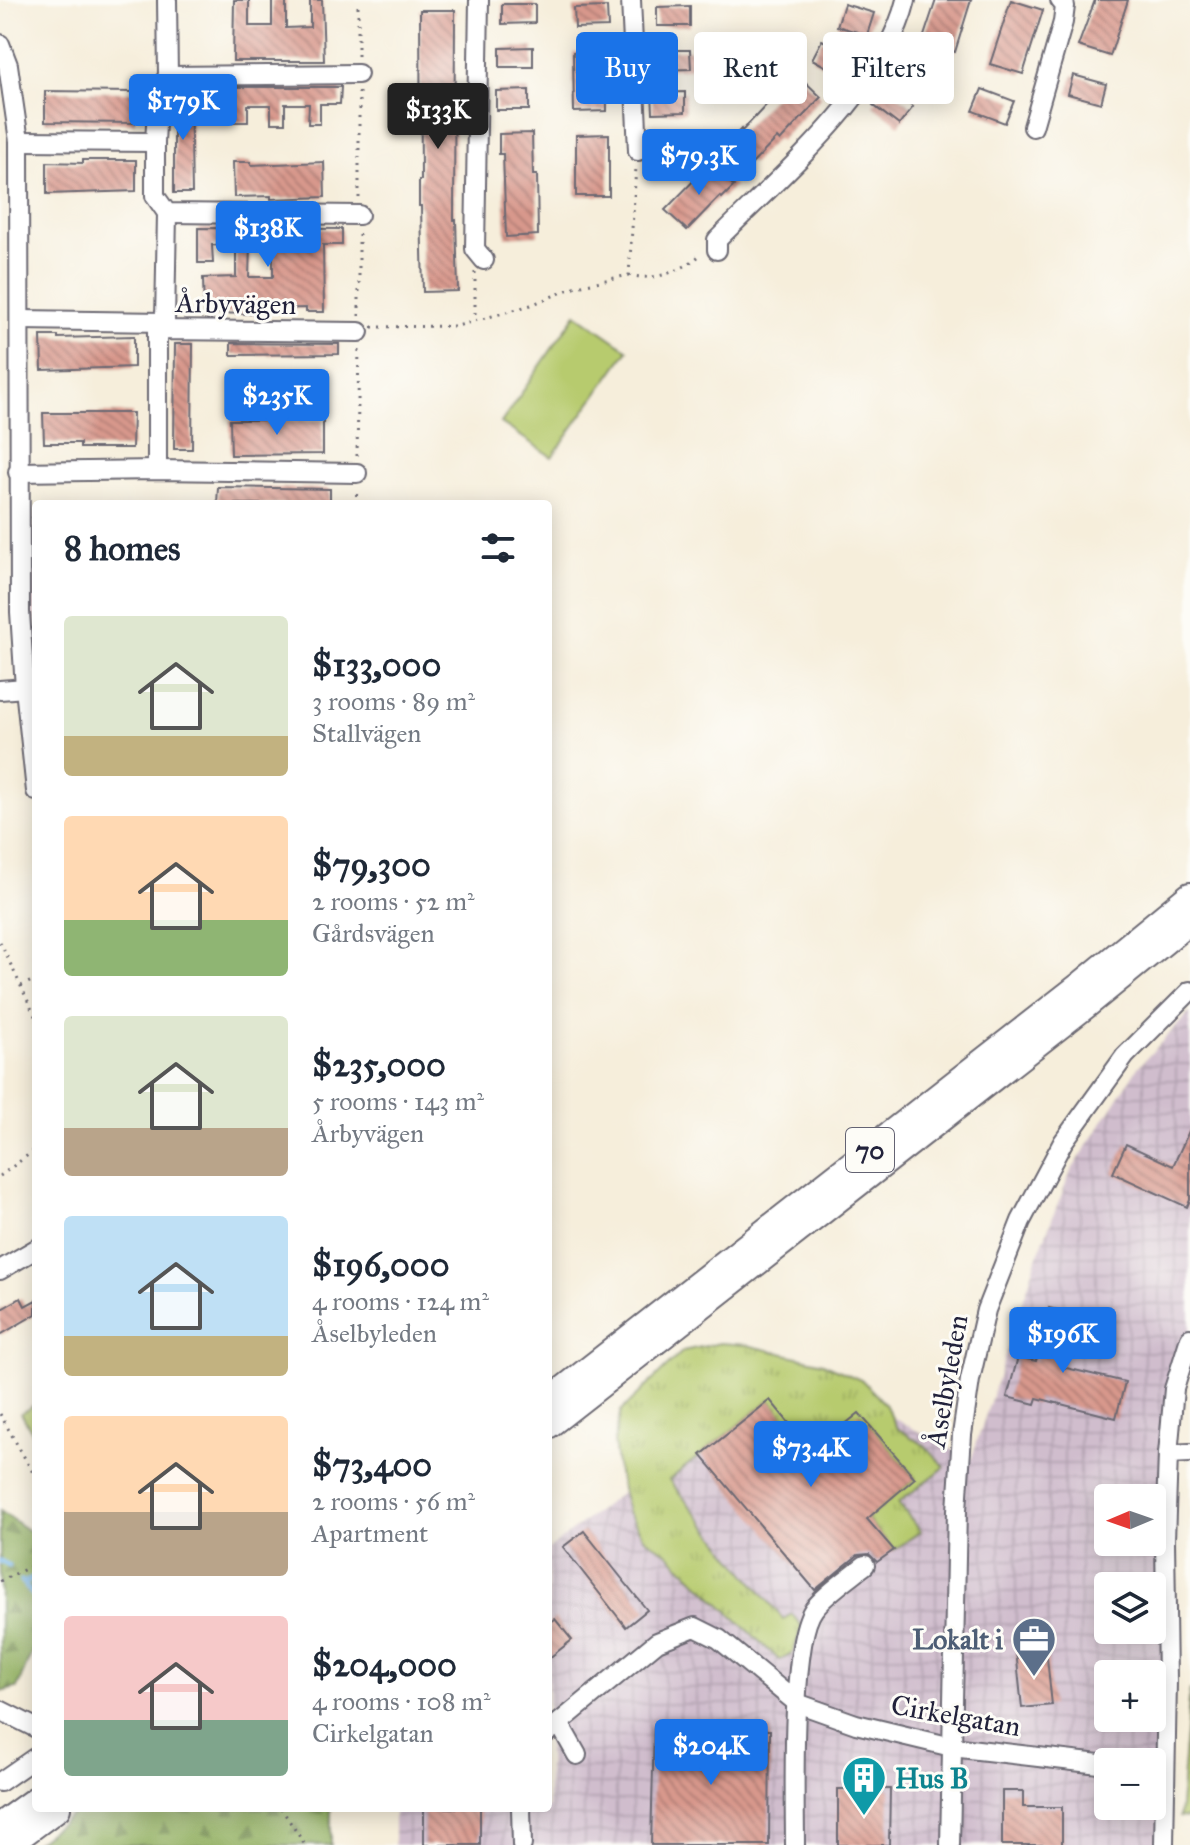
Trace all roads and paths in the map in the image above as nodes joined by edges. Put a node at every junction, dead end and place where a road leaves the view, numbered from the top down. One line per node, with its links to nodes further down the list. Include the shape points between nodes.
1 (167, 0): 9 (street, Årbyvägen)
2 (358, 0): 8 (path)
3 (479, 0): 17 (street)
4 (631, 0): 13 (street)
5 (906, 0): 16 (street, via 880,62 848,105)
6 (1060, 0): 10 (street, via 1065,6 1063,22)
7 (0, 44): 11 (street)
8 (358, 74): 9 (street); 15 (path)
9 (168, 76): 12 (street, Årbyvägen, via 158,91)
10 (1033, 127)
11 (19, 141): 12 (street); 19 (street)
12 (155, 142): 14 (street, Årbyvägen, via 155,196)
13 (638, 151): 18 (path)
14 (167, 213): 15 (street); 21 (street, Årbyvägen)
15 (359, 215): 20 (path, via 359,327 457,326)
16 (717, 245): 18 (path, via 669,273)
17 (479, 254): 20 (path)
18 (629, 275): 20 (path, via 577,286)
19 (20, 320): 21 (street, Årbyvägen); 23 (street)
20 (475, 320)
21 (161, 326): 22 (street, Årbyvägen); 24 (street, Årbyvägen)
22 (359, 332): 25 (path)
23 (12, 467): 24 (street); 27 (street)
24 (157, 470): 25 (street)
25 (357, 473): 26 (path)
26 (356, 500)
27 (25, 688): 28 (street); 29 (street)
28 (0, 690)
29 (32, 754)
30 (1190, 896): 42 (highway, 70)
31 (1190, 920): 44 (highway, 70)
32 (0, 942): 34 (path)
33 (32, 981): 34 (path)
34 (20, 987): 36 (path)
35 (1190, 991): 55 (street, Åselbyleden, via 1125,1056 1063,1142 1021,1221 986,1310 962,1435)
36 (32, 1010)
37 (32, 1152): 38 (path)
38 (0, 1176)
39 (32, 1251): 40 (street)
40 (0, 1270)
41 (1190, 1338): 46 (street, via 1174,1389)
42 (552, 1399)
43 (0, 1414): 47 (path)
44 (552, 1422)
45 (1190, 1453): 46 (street)
46 (1168, 1454): 56 (street, via 1167,1681)
47 (32, 1471)
48 (865, 1565): 51 (street, via 813,1609 802,1645)
49 (32, 1566): 50 (path)
50 (0, 1581)
51 (797, 1703): 54 (street, Cirkelgatan, via 719,1639 695,1627 657,1642); 55 (street, Cirkelgatan, via 856,1724); 70 (street)
52 (0, 1710): 53 (street)
53 (32, 1726)
54 (554, 1727): 57 (street)
55 (952, 1747): 59 (street, Cirkelgatan); 71 (street, Åselbyleden)
56 (1160, 1748)
57 (577, 1755)
58 (32, 1760): 60 (street)
59 (1094, 1763)
60 (0, 1782)
61 (32, 1803): 66 (highway)
62 (52, 1812): 67 (highway)
63 (284, 1812): 68 (path)
64 (521, 1812): 69 (street)
65 (1162, 1820): 72 (street)
66 (0, 1826)
67 (7, 1845)
68 (305, 1845)
69 (522, 1845)
70 (795, 1845)
71 (950, 1845)
72 (1164, 1845)

